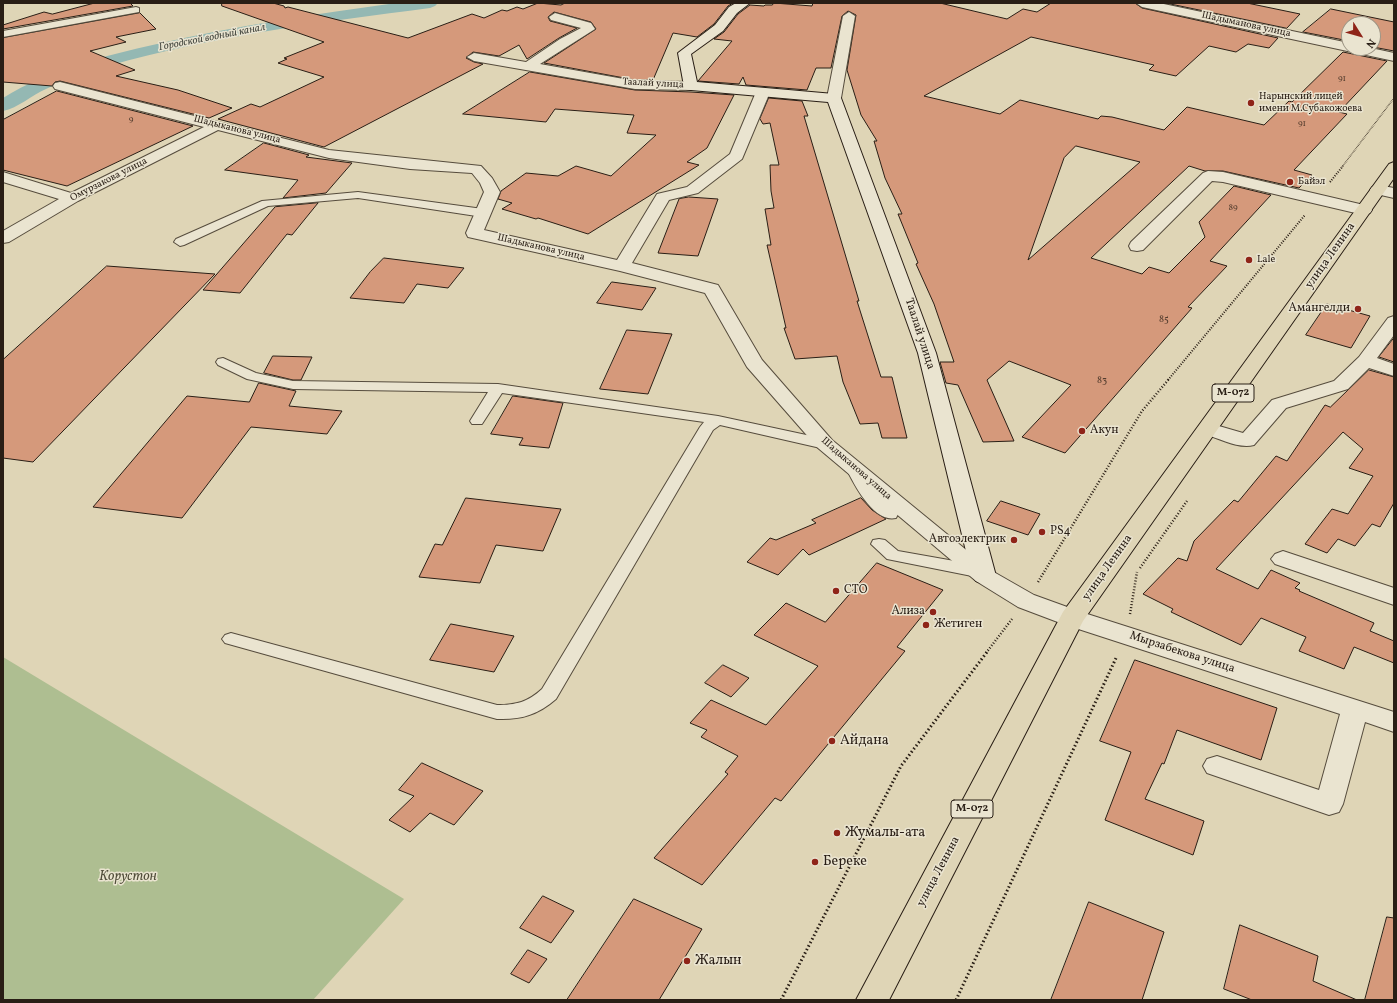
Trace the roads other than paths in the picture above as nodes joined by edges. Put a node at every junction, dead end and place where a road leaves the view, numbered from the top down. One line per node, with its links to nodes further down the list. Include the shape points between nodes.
1 (744, 3): 13 (street, via 733,10 719,28 684,53)
2 (1142, 3): 7 (street, Шадыманова улица)
3 (136, 10): 6 (lane)
4 (849, 16): 15 (street)
5 (555, 17): 11 (street, via 589,28)
6 (3, 34)
7 (1341, 45)
8 (1381, 54): 10 (street)
9 (474, 57): 11 (street, Таалай улица)
10 (1394, 57)
11 (526, 67): 13 (street, Таалай улица, via 635,85)
12 (60, 86): 16 (street, Шадыканова улица)
13 (691, 86): 14 (street, Таалай улица)
14 (762, 92): 15 (street, Таалай улица); 26 (street, via 737,156 692,190 664,197)
15 (834, 98): 40 (street, Таалай улица, via 927,353)
16 (218, 126): 20 (street, Омурзакова улица); 22 (street, Шадыканова улица, via 329,154 476,169 487,181 492,192)
17 (1394, 168): 19 (main road, улица Ленина / М-072)
18 (3, 177): 20 (street)
19 (1386, 191): 21 (main road, улица Ленина / М-072)
20 (72, 198): 23 (street, Омурзакова улица)
21 (1364, 210): 25 (street, via 1208,176); 42 (main road, улица Ленина / М-072)
22 (484, 213): 24 (lane, via 358,195 266,203); 26 (street, Шадыканова улица, via 474,233)
23 (3, 238)
24 (180, 242)
25 (1137, 246)
26 (622, 266): 35 (street, Шадыканова улица, via 712,289 754,363)
27 (1394, 322): 28 (street)
28 (1366, 361): 30 (street); 34 (street, via 1341,385 1279,404 1248,441)
29 (223, 362): 31 (lane, via 252,376 293,385)
30 (1394, 370)
31 (498, 388): 32 (lane); 33 (lane)
32 (718, 420): 35 (lane); 43 (lane, via 707,427 549,694 539,704 517,713 497,712)
33 (477, 421)
34 (1212, 430)
35 (824, 444): 36 (street, Шадыканова улица)
36 (856, 470): 37 (lane, via 867,494); 40 (street, Шадыканова улица)
37 (890, 514)
38 (879, 544): 40 (lane, via 893,555)
39 (1283, 559): 41 (street)
40 (980, 574): 42 (street, Мырзабекова улица, via 1026,602)
41 (1394, 597)
42 (1072, 618): 44 (street, Мырзабекова улица); 47 (main road, улица Ленина / М-072)
43 (231, 639)
44 (1355, 709): 45 (street, Мырзабекова улица); 46 (street, via 1329,804)
45 (1394, 722)
46 (1217, 766)
47 (872, 1000)

